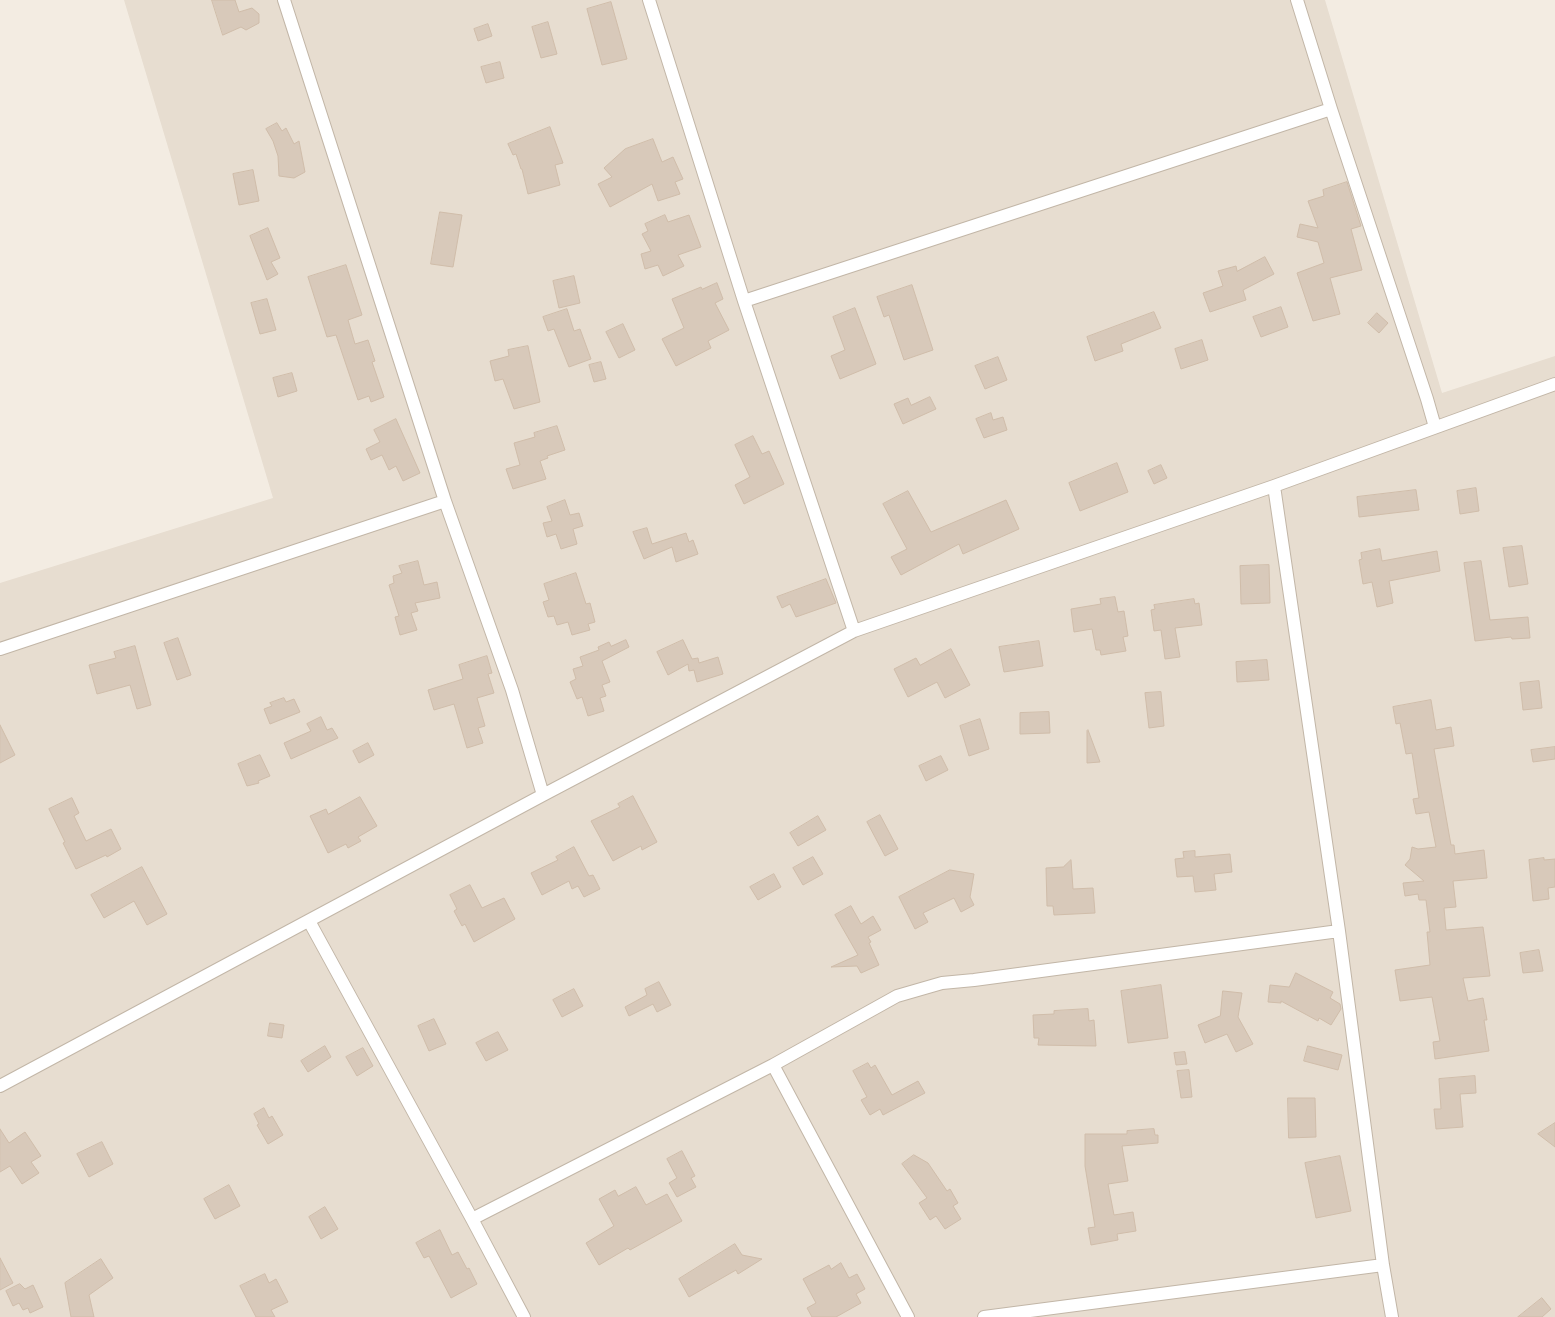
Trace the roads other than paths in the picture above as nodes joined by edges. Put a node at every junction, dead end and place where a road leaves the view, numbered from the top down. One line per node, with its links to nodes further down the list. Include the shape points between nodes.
1 (284, 0): 9 (street)
2 (650, 0): 5 (street)
3 (1297, 0): 4 (street)
4 (1331, 109): 5 (street); 7 (street)
5 (744, 301): 10 (street)
6 (1555, 384): 7 (street)
7 (1435, 427): 8 (street)
8 (1274, 486): 10 (street); 14 (street)
9 (445, 501): 11 (street); 12 (street, via 512,690)
10 (854, 631): 12 (street)
11 (0, 648)
12 (543, 795): 13 (street)
13 (308, 921): 16 (street); 17 (street)
14 (1339, 931): 15 (street, via 942,983 897,996); 18 (street)
15 (773, 1065): 17 (street); 20 (street)
16 (1, 1081)
17 (472, 1219): 19 (street)
18 (1383, 1265): 21 (street); 22 (street)
19 (524, 1317)
20 (908, 1317)
21 (984, 1317)
22 (1392, 1317)

